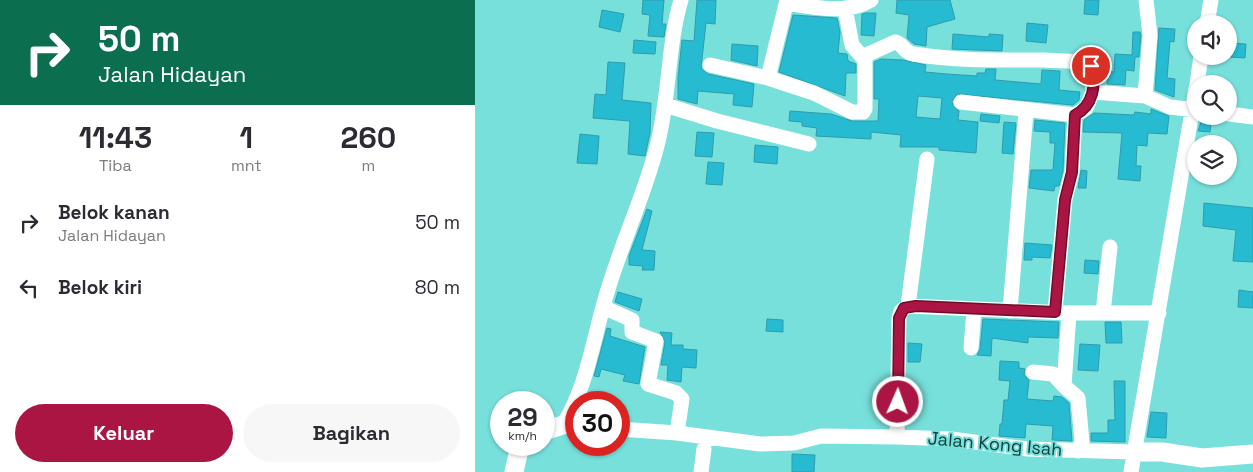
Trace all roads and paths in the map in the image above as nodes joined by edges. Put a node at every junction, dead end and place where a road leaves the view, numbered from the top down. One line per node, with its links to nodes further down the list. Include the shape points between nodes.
1 (681, 0): 14 (street, via 670,52)
2 (871, 0): 6 (street)
3 (1146, 0): 12 (street, via 1151,35)
4 (1211, 0): 7 (street)
5 (787, 1): 6 (street, via 813,7); 10 (street)
6 (845, 8): 8 (street, via 852,45)
7 (1208, 15)
8 (864, 56): 10 (street, via 865,108 862,113 852,112); 11 (street, via 895,42 901,44 905,52 933,57 1088,64 1093,68)
9 (710, 64): 10 (street)
10 (768, 78)
11 (1093, 92): 12 (street); 17 (street, via 1086,108)
12 (1145, 96): 15 (street, via 1169,107)
13 (961, 102): 16 (street)
14 (665, 105): 21 (street); 25 (street, via 651,169)
15 (1187, 109)
16 (1026, 111): 17 (street); 27 (street)
17 (1075, 115): 28 (street, via 1072,172 1065,200)
18 (1237, 115): 19 (street)
19 (1253, 117)
20 (1191, 125): 30 (street)
21 (809, 144)
22 (927, 159): 24 (street)
23 (1110, 247): 29 (street)
24 (908, 306): 26 (street); 37 (street, via 901,311 899,318)
25 (603, 307): 34 (street); 36 (street, via 632,320 632,332 656,341 648,384 676,393 682,399)
26 (974, 310): 27 (street); 31 (street)
27 (1010, 311): 28 (street)
28 (1062, 313): 29 (street); 33 (street)
29 (1103, 313): 30 (street)
30 (1159, 313): 40 (street)
31 (971, 348)
32 (1033, 372): 33 (street, via 1053,374)
33 (1064, 386): 39 (street, via 1078,398 1082,442)
34 (579, 391)
35 (630, 430): 36 (street, Jalan Kong Isah)
36 (677, 433): 37 (street, Jalan Kong Isah, via 770,444 794,443 821,436)
37 (897, 437): 39 (street, Jalan Kong Isah)
38 (704, 449): 44 (street)
39 (1078, 451): 40 (street, Jalan Kong Isah)
40 (1134, 452): 41 (street, Jalan Kong Isah, via 1203,458); 45 (street)
41 (1253, 454)
42 (518, 456): 43 (street)
43 (514, 472)
44 (701, 472)
45 (1131, 472)

